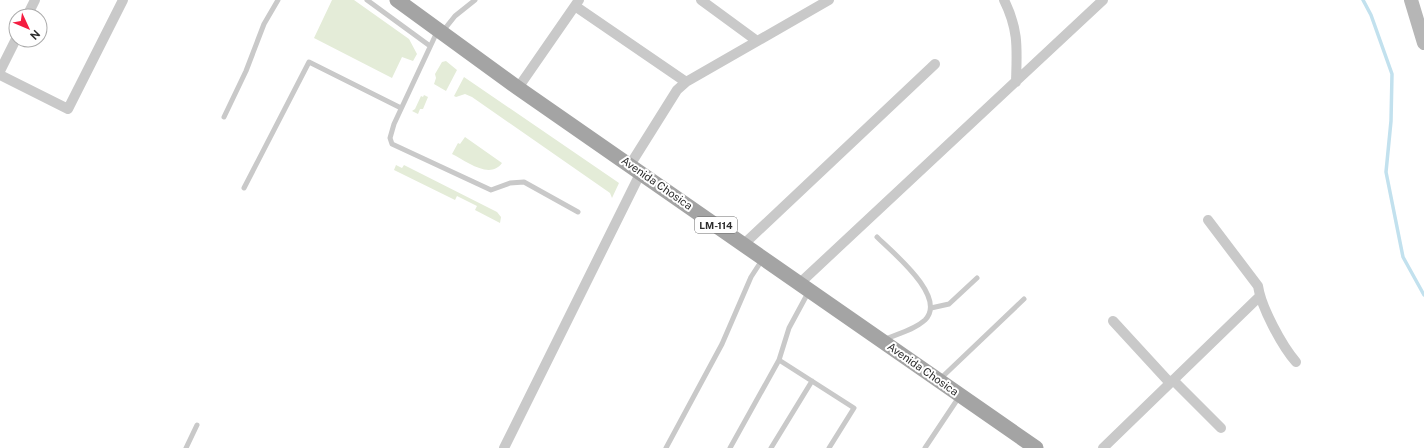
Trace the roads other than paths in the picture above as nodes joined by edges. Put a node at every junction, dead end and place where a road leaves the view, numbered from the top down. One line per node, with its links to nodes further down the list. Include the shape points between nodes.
1 (123, 0): 19 (street, via 68,109)
2 (278, 0): 24 (lane, via 264,24 246,71)
3 (367, 0): 15 (lane)
4 (397, 0): 12 (main road, Avenida Chosica / LM-114)
5 (475, 0): 12 (lane)
6 (701, 0): 13 (street)
7 (829, 0): 13 (street)
8 (1004, 0): 21 (street, via 1013,17 1017,36)
9 (1103, 0): 21 (street)
10 (1411, 0): 14 (main road)
11 (577, 3): 20 (street); 22 (street)
12 (440, 30): 15 (lane); 22 (main road, Avenida Chosica / LM-114)
13 (758, 41): 20 (street)
14 (1424, 43)
15 (430, 46): 23 (lane)
16 (12, 48): 18 (street)
17 (935, 64): 30 (street)
18 (0, 71)
19 (0, 75)
20 (686, 82): 25 (street, via 677,90)
21 (1016, 82): 33 (street)
22 (518, 88): 25 (main road, Avenida Chosica / LM-114)
23 (400, 108): 26 (lane, via 309,62); 27 (lane, via 390,133 392,144 491,190 510,183 524,182)
24 (224, 117)
25 (636, 168): 30 (main road, Avenida Chosica / LM-114); 48 (street)
26 (244, 188)
27 (578, 212)
28 (1208, 220): 34 (street, via 1258,286)
29 (877, 237): 36 (lane, via 924,286)
30 (744, 244): 31 (main road, Avenida Chosica / LM-114)
31 (763, 258): 33 (main road, Avenida Chosica / LM-114); 49 (lane, via 751,277 722,344)
32 (977, 278): 36 (lane, via 949,304)
33 (805, 287): 38 (main road, Avenida Chosica / LM-114); 39 (lane)
34 (1260, 297): 40 (street, via 1287,351); 43 (street)
35 (1024, 299): 41 (lane)
36 (931, 308): 38 (lane, via 926,319 920,324)
37 (1113, 321): 43 (street)
38 (882, 340): 41 (main road, Avenida Chosica / LM-114)
39 (779, 360): 42 (lane); 50 (lane)
40 (1296, 362)
41 (939, 380): 44 (main road, Avenida Chosica / LM-114)
42 (812, 381): 51 (lane); 52 (lane, via 854,408)
43 (1171, 382): 46 (street); 55 (street)
44 (960, 395): 53 (lane); 54 (main road, Avenida Chosica / LM-114)
45 (197, 425): 47 (lane)
46 (1221, 428)
47 (186, 448)
48 (504, 448)
49 (666, 448)
50 (730, 448)
51 (771, 448)
52 (829, 448)
53 (925, 448)
54 (1036, 448)
55 (1102, 448)

